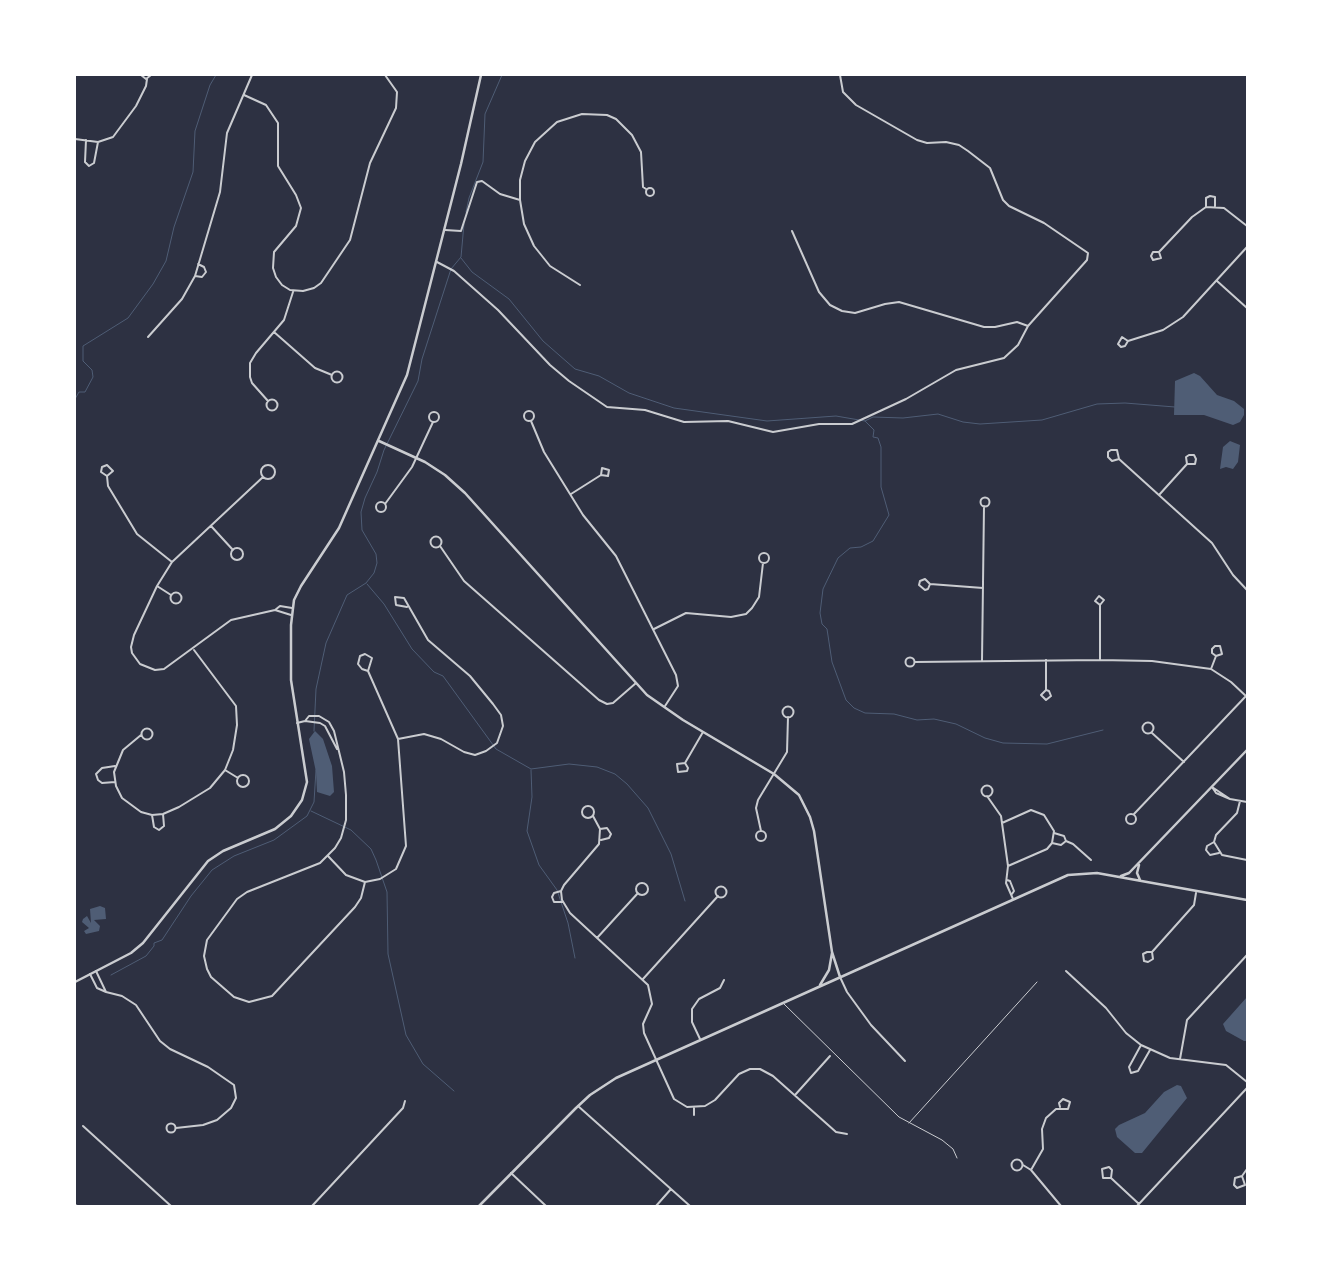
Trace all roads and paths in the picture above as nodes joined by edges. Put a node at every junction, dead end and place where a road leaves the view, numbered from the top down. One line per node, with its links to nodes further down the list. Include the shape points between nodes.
1 (141, 75): 7 (street)
2 (151, 75): 7 (street)
3 (252, 75): 8 (street)
4 (385, 75): 26 (street, via 397,92 396,108 370,163 350,240 320,283 308,290)
5 (481, 75): 17 (street)
6 (840, 75): 28 (street, via 840,86 848,98 917,140 959,145 990,168 1006,203 1086,250 1089,256)
7 (147, 79): 11 (street, via 136,106 117,133)
8 (244, 95): 22 (street, via 227,133 220,192); 26 (street, via 266,105 278,123 278,166 299,201 299,220 276,248 272,263 279,281)
9 (75, 139): 10 (street)
10 (86, 140): 11 (street); 11 (street, via 85,162 89,166 94,163)
11 (98, 142)
12 (646, 189): 13 (street, via 643,187 641,152 632,135 607,115 582,114 558,122 535,142 520,180)
13 (520, 200): 17 (street, via 500,194 478,181 461,231); 25 (street, via 524,224 538,252 554,269)
14 (1215, 206): 15 (street); 15 (street, via 1215,197 1210,196 1206,198); 16 (street, via 1228,210)
15 (1206, 207): 20 (street)
16 (1247, 226)
17 (445, 230): 21 (street)
18 (792, 231): 28 (street, via 819,292 842,311 855,313 899,302 984,327 1021,322)
19 (1247, 247): 24 (street)
20 (1159, 252): 20 (street, via 1153,252 1153,260 1161,258)
21 (437, 262): 28 (street, via 454,271 498,310 569,381 608,406 645,410 684,422 728,421 773,432 819,424 852,424 906,399 956,370 1004,358 1018,345); 36 (street, via 411,365)
22 (198, 264): 23 (street); 23 (street, via 206,268 206,274)
23 (195, 276): 30 (street, via 182,299)
24 (1217, 280): 27 (street); 31 (street, via 1174,323 1151,335)
25 (580, 285)
26 (293, 291): 29 (street, via 287,315)
27 (1247, 308)
28 (1028, 326)
29 (274, 332): 32 (street, via 319,371); 33 (street, via 252,358 249,370 252,383)
30 (148, 337)
31 (1128, 341)
32 (332, 375): 32 (street, via 335,382 342,378 337,371)
33 (268, 401): 33 (street, via 268,408 275,409 276,401)
34 (531, 421): 43 (street, via 544,452)
35 (432, 422): 35 (street, via 439,418 435,412 429,416); 37 (street)
36 (378, 440): 37 (street); 59 (street, via 339,528 301,586)
37 (417, 458): 45 (street); 71 (street, via 445,475 464,494)
38 (1119, 459): 38 (street, via 1117,450 1110,450 1109,459); 44 (street)
39 (1187, 464): 39 (street, via 1195,464 1194,455 1186,457); 44 (street)
40 (601, 475): 43 (street)
41 (107, 476): 41 (street, via 101,471 107,465 112,471); 50 (street, via 108,486 137,534)
42 (263, 477): 42 (street, via 273,477 273,468 264,467); 47 (street)
43 (570, 494): 62 (street, via 616,556)
44 (1159, 495): 55 (street, via 1212,543)
45 (385, 504)
46 (984, 506): 54 (street)
47 (211, 526): 49 (street); 50 (street)
48 (440, 546): 48 (street, via 440,538 432,539 433,547); 71 (street, via 464,581 599,700 613,703)
49 (233, 550): 49 (street, via 233,558 241,558 241,551 238,548)
50 (172, 562): 53 (street)
51 (763, 563): 51 (street, via 768,559 765,552 758,557); 62 (street, via 759,597 746,614 731,618 686,613)
52 (930, 584): 52 (street, via 925,579 919,585 924,590); 54 (street)
53 (157, 586): 56 (street); 63 (street, via 132,641 135,660 159,670)
54 (983, 588): 67 (street)
55 (1247, 590)
56 (171, 595): 56 (street, via 174,603 182,600 179,593)
57 (1100, 605): 66 (street)
58 (407, 607): 58 (street, via 402,596 395,597 396,605); 81 (street, via 428,640 470,676 498,709 503,726 497,743 475,755 424,734)
59 (292, 608): 60 (street, via 283,606); 61 (street)
60 (275, 610): 61 (street); 63 (street, via 231,620)
61 (292, 615): 77 (street, via 290,680)
62 (654, 629): 74 (street, via 679,681 676,692)
63 (193, 649): 87 (street, via 236,708 233,750)
64 (1216, 656): 64 (street, via 1222,654 1220,646 1212,649); 69 (street)
65 (1046, 660): 66 (street); 67 (street); 72 (street)
66 (1100, 660): 69 (street, via 1152,661)
67 (982, 661): 68 (street)
68 (915, 662)
69 (1211, 669): 73 (street)
70 (368, 671): 70 (street, via 372,658 365,654 360,656 358,664); 81 (street)
71 (636, 683): 74 (street)
72 (1046, 690): 72 (street, via 1041,695 1046,700 1051,696)
73 (1247, 697): 84 (street)
74 (664, 708): 78 (street)
75 (788, 717): 75 (street, via 793,712 788,707 783,712); 88 (street, via 787,752)
76 (305, 721): 77 (street); 82 (street, via 325,726); 82 (street, via 309,716 319,716 328,722 334,731)
77 (297, 723): 127 (street, via 306,782 302,800 291,816 266,835 208,860 143,943)
78 (703, 732): 85 (street); 88 (street)
79 (1152, 733): 79 (street, via 1151,724 1144,724 1143,732); 84 (street)
80 (141, 735): 80 (street, via 148,739 152,732 144,729); 86 (street, via 123,750)
81 (398, 738): 115 (street, via 406,846 396,868 380,879)
82 (338, 750): 108 (street, via 344,772 347,810 341,838)
83 (1247, 750): 91 (street)
84 (1184, 762): 96 (street)
85 (685, 763): 85 (street, via 687,771 678,772 677,764)
86 (115, 766): 90 (street); 90 (street, via 99,769 96,777 102,783)
87 (225, 770): 89 (street); 95 (street, via 204,792)
88 (774, 774): 101 (street, via 756,808); 124 (street, via 799,795 810,817)
89 (238, 778): 89 (street, via 239,785 248,785 247,776)
90 (115, 782): 97 (street, via 128,804)
91 (1212, 787): 93 (street, via 1230,799); 111 (street)
92 (987, 796): 92 (street, via 992,792 987,786 982,791); 99 (street, via 999,811)
93 (1240, 801): 94 (street); 105 (street, via 1237,813 1216,835)
94 (1247, 802)
95 (163, 814): 97 (street); 97 (street, via 164,826 159,830 154,827)
96 (1134, 814): 96 (street, via 1136,821 1128,823 1127,816)
97 (152, 815)
98 (593, 816): 98 (street, via 591,807 586,806 584,817); 100 (street)
99 (1002, 823): 102 (street, via 1023,812 1035,811 1047,819); 112 (street)
100 (600, 829): 103 (street); 103 (street, via 607,828 612,834)
101 (760, 831): 101 (street, via 756,837 762,841 767,836)
102 (1054, 833): 104 (street, via 1064,836); 106 (street)
103 (601, 840): 116 (street)
104 (1066, 841): 106 (street, via 1061,845); 109 (street)
105 (1214, 842): 107 (street); 107 (street, via 1206,850 1210,855)
106 (1052, 843): 112 (street, via 1041,853)
107 (1219, 853): 110 (street)
108 (328, 856): 115 (street, via 346,875); 115 (street, via 312,868 246,892 211,934 204,956 207,969 234,997 249,1002 272,996 355,907)
109 (1091, 860)
110 (1247, 860)
111 (1140, 861): 113 (street, via 1129,874); 114 (street, via 1137,873)
112 (1008, 866): 120 (street, via 1006,883)
113 (1119, 877): 114 (street); 120 (street, via 1077,874)
114 (1141, 881): 118 (street)
115 (366, 882)
116 (561, 892): 122 (street); 122 (street, via 554,893 552,897 554,902)
117 (638, 893): 117 (street, via 647,892 648,886 645,883 637,885); 123 (street)
118 (1196, 893): 121 (street); 125 (street, via 1194,906)
119 (718, 896): 119 (street, via 726,895 725,888 717,888); 131 (street)
120 (1014, 900): 130 (street)
121 (1247, 900)
122 (563, 902): 123 (street, via 570,913)
123 (598, 938): 131 (street)
124 (832, 952): 130 (street); 135 (street)
125 (1152, 952): 125 (street, via 1143,954 1144,961 1153,959)
126 (1247, 955): 142 (street, via 1187,1020)
127 (96, 971): 129 (street); 136 (street)
128 (1066, 971): 139 (street)
129 (90, 974): 133 (street); 136 (street, via 97,988)
130 (840, 977): 135 (street); 144 (street, via 871,1025)
131 (642, 979): 143 (street, via 650,990 652,1001 643,1028)
132 (724, 980): 138 (street, via 720,988 699,999 692,1009 692,1022)
133 (75, 982)
134 (1037, 982): 153 (lane)
135 (820, 986): 137 (street)
136 (106, 992): 155 (street, via 122,996 136,1005 160,1041 170,1049 208,1067 234,1085 236,1098 217,1120)
137 (783, 1003): 138 (street); 153 (lane, via 867,1088)
138 (700, 1039): 143 (street)
139 (1140, 1045): 140 (street); 140 (street, via 1129,1067 1131,1073 1138,1071)
140 (1150, 1050): 142 (street)
141 (830, 1056): 147 (street)
142 (1180, 1059): 145 (street, via 1226,1065)
143 (654, 1060): 149 (street, via 610,1081); 151 (street, via 674,1099)
144 (905, 1061)
145 (1247, 1082)
146 (1247, 1088): 165 (street)
147 (795, 1095): 151 (street, via 770,1073 750,1069 739,1074 712,1102); 156 (street, via 836,1132)
148 (404, 1101): 167 (street, via 403,1108)
149 (578, 1106): 161 (street); 164 (street)
150 (1060, 1107): 150 (street, via 1067,1110 1070,1102 1062,1100); 160 (street, via 1052,1111 1043,1123 1043,1149)
151 (694, 1108): 152 (street)
152 (694, 1116)
153 (908, 1124): 157 (lane, via 942,1140)
154 (83, 1126): 166 (street)
155 (176, 1128)
156 (847, 1134)
157 (957, 1158)
158 (1023, 1165): 158 (street, via 1018,1159 1011,1165 1016,1170); 160 (street)
159 (1247, 1169): 162 (street)
160 (1031, 1170): 174 (street)
161 (511, 1173): 168 (street); 169 (street)
162 (1242, 1176): 162 (street, via 1234,1180 1237,1188 1245,1185)
163 (1111, 1178): 163 (street, via 1112,1170 1109,1167 1102,1169 1103,1178); 165 (street)
164 (671, 1189): 170 (street); 171 (street)
165 (1138, 1205)
166 (171, 1206)
167 (312, 1206)
168 (478, 1206)
169 (546, 1206)
170 (656, 1206)
171 (690, 1206)
172 (867, 1206): 173 (street)
173 (878, 1206)
174 (1061, 1206)

